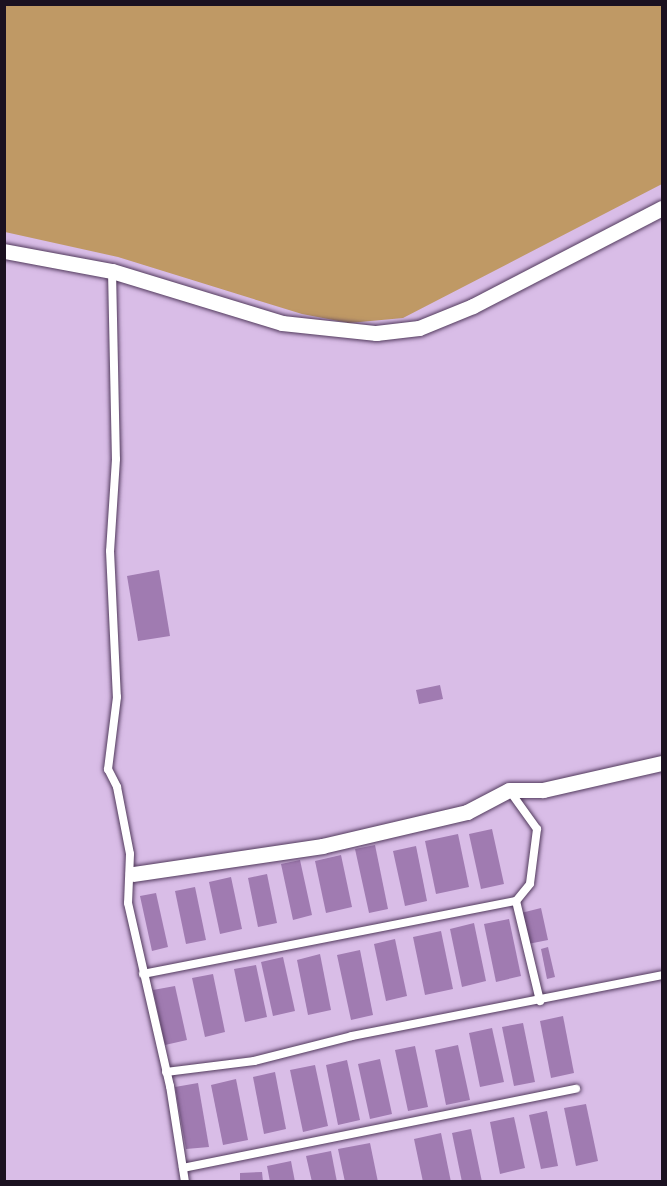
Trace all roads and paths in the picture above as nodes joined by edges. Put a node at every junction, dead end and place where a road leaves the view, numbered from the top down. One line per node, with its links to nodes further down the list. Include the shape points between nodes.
1 (663, 207): 3 (street, via 473,306 419,328 396,331 355,333 282,323)
2 (4, 251): 3 (street)
3 (112, 272): 6 (lane, via 116,490 110,550 117,697 108,769 117,787)
4 (663, 763): 5 (street, via 543,790)
5 (509, 790): 6 (street, via 467,812 417,825 312,848); 7 (lane, via 537,829 530,884)
6 (133, 874): 8 (lane, via 128,903)
7 (516, 901): 8 (lane); 10 (lane)
8 (144, 974): 11 (lane)
9 (663, 975): 10 (lane)
10 (540, 1001): 11 (lane, via 352,1036 254,1061)
11 (166, 1072): 13 (lane)
12 (576, 1089): 13 (lane)
13 (183, 1168): 14 (lane)
14 (185, 1182)

